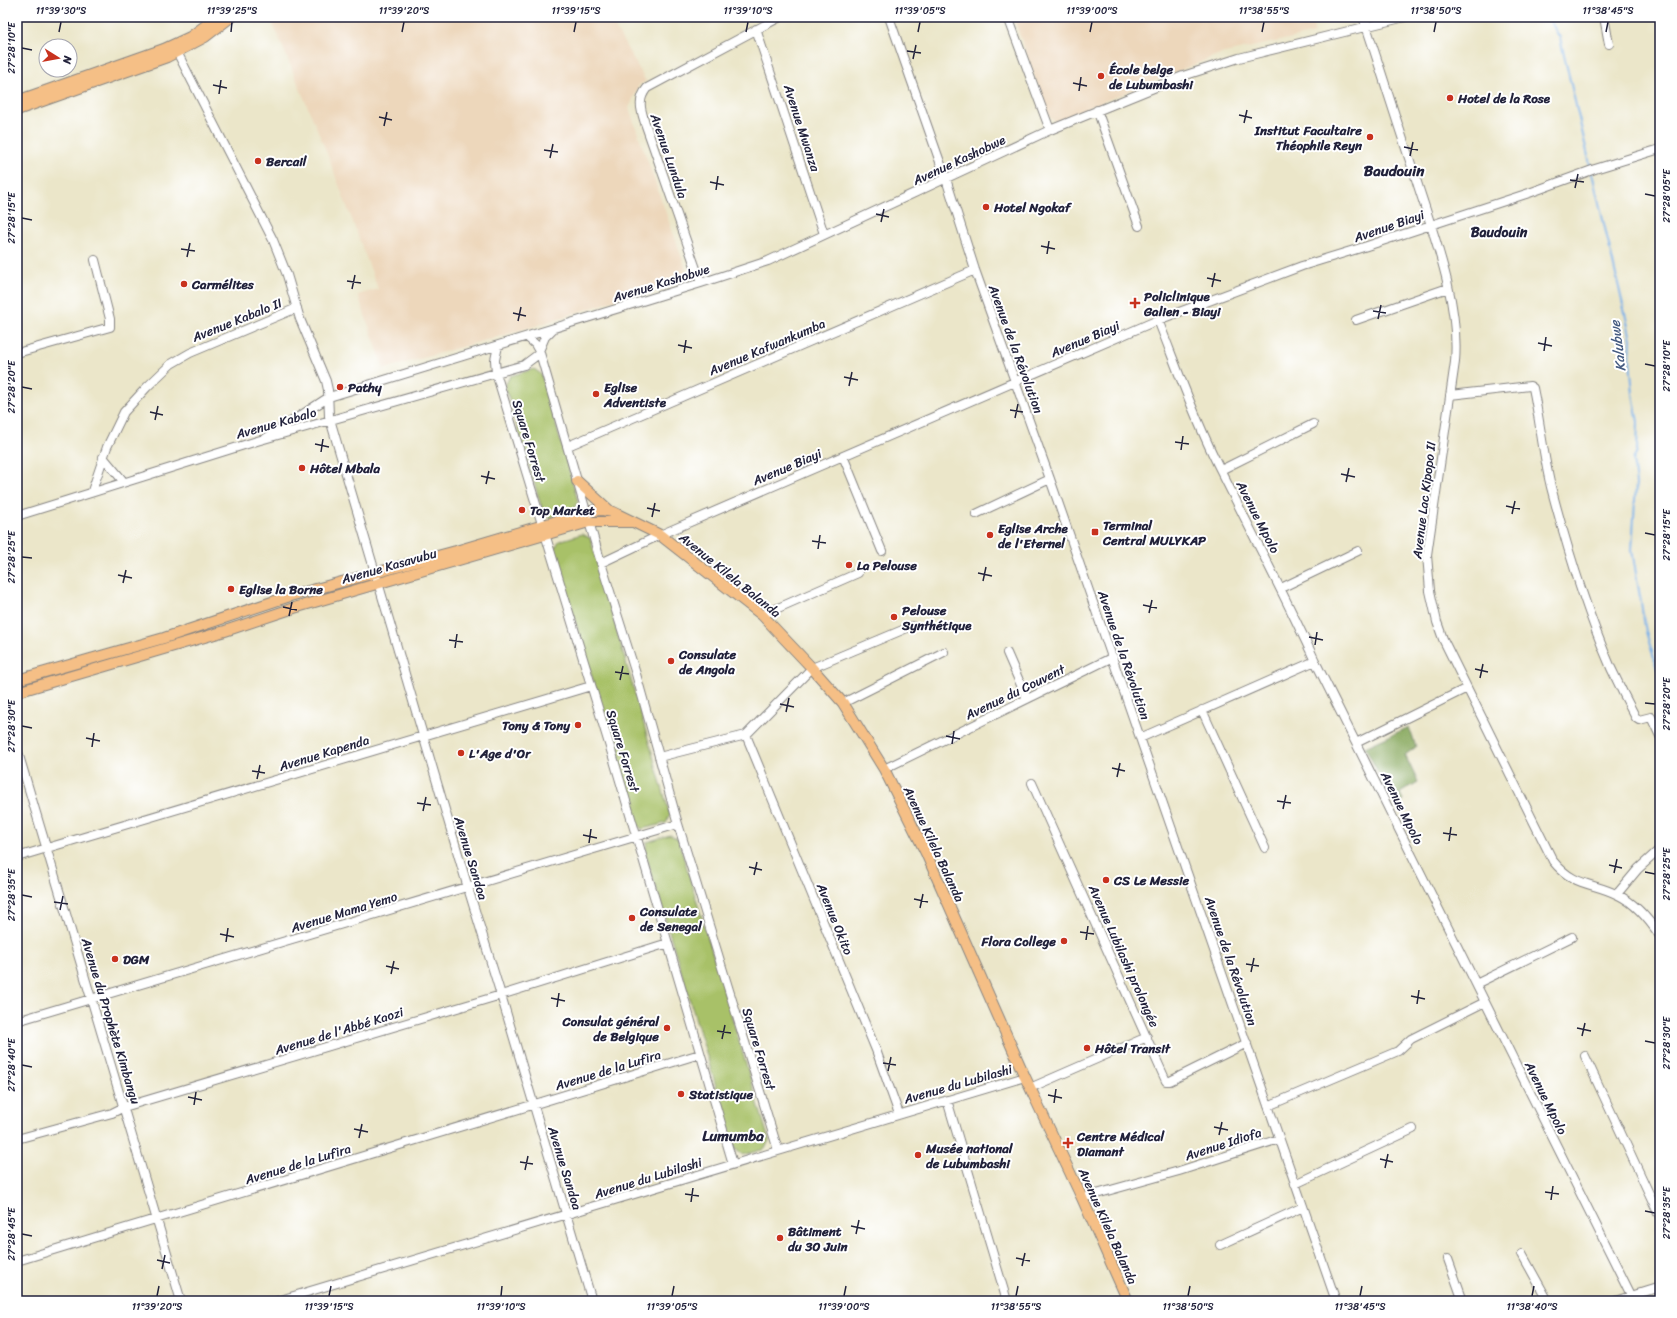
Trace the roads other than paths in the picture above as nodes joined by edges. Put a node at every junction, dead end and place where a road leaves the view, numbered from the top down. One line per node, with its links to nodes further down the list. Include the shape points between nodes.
1 (217, 17): 12 (main road)
2 (231, 17): 12 (main road, via 205,37)
3 (780, 17): 10 (street, Avenue Lundula)
4 (889, 17): 18 (street, Avenue de la Révolution)
5 (1008, 17): 16 (street)
6 (1363, 17): 9 (street, Avenue Lac Kipopo II)
7 (1405, 17): 9 (street, Avenue Kashobwe)
8 (1604, 17): 11 (street)
9 (1366, 27): 15 (street, Avenue Kashobwe, via 1224,62); 19 (street, Avenue Lac Kipopo II)
10 (756, 29): 21 (street, Avenue Mwanza); 24 (street, Avenue Lundula, via 647,88 640,98 639,105 644,124)
11 (1610, 44)
12 (176, 49): 13 (main road); 14 (main road); 26 (street, Avenue Kabalo II, via 273,240)
13 (17, 101)
14 (17, 110)
15 (1097, 110): 16 (street, Avenue Kashobwe); 20 (street)
16 (1050, 130): 18 (street, Avenue Kashobwe)
17 (1660, 149): 19 (street, Avenue Biayi)
18 (946, 179): 21 (street, Avenue Kashobwe); 23 (street, Avenue de la Révolution)
19 (1430, 224): 25 (street, Avenue Lac Kipopo II); 27 (street, Avenue Biayi, via 1296,268)
20 (1138, 226)
21 (824, 234): 24 (street, Avenue Kashobwe, via 768,261)
22 (95, 260): 33 (street, via 110,327)
23 (975, 270): 35 (street, Avenue de la Révolution); 41 (street, Avenue Kafwankumba)
24 (701, 283): 29 (street, Avenue Kashobwe)
25 (1448, 288): 28 (street); 36 (street, Avenue Lac Kipopo II, via 1456,340)
26 (297, 308): 37 (street, Avenue Sandoa, via 326,381); 43 (street, Avenue Kabalo II, via 190,353 171,364 124,412)
27 (1158, 320): 35 (street, Avenue Biayi); 44 (street, Avenue Mpolo, via 1186,392)
28 (1356, 320)
29 (553, 329): 30 (street, Avenue Kashobwe); 32 (street, via 545,338)
30 (527, 337): 31 (street, Avenue Kabalo); 32 (street, Square Forrest)
31 (498, 346): 34 (street, Square Forrest); 37 (street, Avenue Kabalo)
32 (539, 352): 34 (street, Avenue Kabalo, via 524,366); 41 (street, Square Forrest)
33 (17, 353)
34 (496, 373): 38 (street, Avenue Kabalo); 54 (street, Square Forrest)
35 (1015, 381): 42 (street, Avenue Biayi); 45 (street, Avenue de la Révolution)
36 (1450, 395): 71 (street, Avenue Lac Kipopo II, via 1429,539 1428,568 1437,622); 78 (street, via 1530,386 1533,388 1551,486 1585,602 1612,669 1636,718 1639,720 1651,717)
37 (328, 397): 38 (street, Avenue Sandoa); 40 (street, Avenue Kabalo)
38 (331, 420): 40 (street, Avenue Kabalo); 60 (street, Avenue Sandoa)
39 (1313, 424): 44 (street)
40 (266, 438): 47 (street, Avenue Kabalo)
41 (568, 446): 46 (street, Square Forrest)
42 (843, 456): 55 (street, Avenue Biayi); 56 (street)
43 (103, 457): 47 (street); 48 (street, Avenue Kabalo II)
44 (1221, 470): 61 (street, Avenue Mpolo)
45 (1050, 479): 50 (street); 66 (street, Avenue de la Révolution)
46 (577, 481): 49 (main road); 52 (street, Square Forrest)
47 (124, 482): 48 (street, Avenue Kabalo)
48 (92, 491): 51 (street, Avenue Kabalo)
49 (610, 511): 52 (main road, Avenue Kilela Balanda, via 596,510); 53 (main road, Avenue Kilela Balanda)
50 (976, 514)
51 (17, 516)
52 (587, 517): 53 (main road, Avenue Kasavubu); 54 (main road, Avenue Kasavubu); 58 (street, Square Forrest)
53 (633, 522): 55 (main road, Avenue Kilela Balanda)
54 (544, 530): 60 (main road, Avenue Kasavubu); 70 (street, Square Forrest)
55 (660, 535): 58 (street, Avenue Biayi); 62 (main road, Avenue Kilela Balanda)
56 (882, 551)
57 (1358, 551): 61 (street)
58 (601, 563): 82 (street, Square Forrest)
59 (858, 573): 62 (street)
60 (377, 579): 69 (main road, Avenue Kasavubu, via 290,596 164,638); 72 (main road, Avenue Kasavubu, via 218,633); 77 (street, Avenue Sandoa)
61 (1281, 588): 67 (street, Avenue Mpolo)
62 (762, 615): 68 (main road, Avenue Kilela Balanda)
63 (912, 626): 68 (street)
64 (944, 652): 74 (street)
65 (1007, 653): 73 (street)
66 (1113, 658): 73 (street, Avenue du Couvent); 79 (street, Avenue de la Révolution)
67 (1315, 661): 75 (street); 80 (street, Avenue Mpolo)
68 (812, 668): 74 (main road, Avenue Kilela Balanda); 76 (street)
69 (17, 680)
70 (591, 686): 77 (street, Avenue Kapenda); 86 (street, Square Forrest)
71 (1468, 688): 80 (street); 92 (street, Avenue Lac Kipopo II, via 1553,861 1575,880)
72 (17, 692)
73 (1027, 699): 83 (street, Avenue du Couvent)
74 (843, 703): 83 (main road, Avenue Kilela Balanda)
75 (1202, 710): 79 (street); 88 (street)
76 (746, 734): 82 (street); 111 (street, Avenue Okito, via 876,1050)
77 (423, 736): 87 (street, Avenue Kapenda); 91 (street, Avenue Sandoa)
78 (1660, 736)
79 (1140, 738): 102 (street, Avenue de la Révolution)
80 (1356, 743): 96 (street, Avenue Mpolo)
81 (17, 749): 87 (street, Avenue du Prophète Kimbangu)
82 (659, 757): 85 (street, Square Forrest)
83 (884, 769): 105 (main road, Avenue Kilela Balanda, via 926,853)
84 (1032, 783): 101 (street, Avenue Lubilashi prolongée)
85 (678, 824): 86 (street, Avenue Mama Yemo); 115 (street, Square Forrest)
86 (636, 838): 91 (street, Avenue Mama Yemo); 95 (street, Square Forrest)
87 (47, 848): 90 (street, Avenue Kapenda); 98 (street, Avenue du Prophète Kimbangu)
88 (1265, 848)
89 (1660, 849): 92 (street, via 1638,869)
90 (17, 857)
91 (468, 888): 97 (street, Avenue Sandoa); 98 (street, Avenue Mama Yemo)
92 (1617, 894): 93 (street, Avenue Lac Kipopo II, via 1638,909)
93 (1660, 936)
94 (1572, 938): 96 (street)
95 (668, 943): 97 (street, Avenue de l'Abbé Kaozi); 103 (street, Square Forrest)
96 (1476, 984): 99 (street, Avenue Mpolo)
97 (501, 995): 108 (street, Avenue Sandoa); 110 (street, Avenue de l'Abbé Kaozi)
98 (92, 999): 100 (street, Avenue Mama Yemo); 110 (street, Avenue du Prophète Kimbangu)
99 (1485, 1002): 109 (street, via 1411,1039 1398,1051); 128 (street, Avenue Mpolo)
100 (17, 1021)
101 (1147, 1037): 102 (street, Avenue Lubilashi prolongée, via 1165,1079 1169,1081); 106 (street)
102 (1247, 1043): 109 (street, Avenue de la Révolution)
103 (700, 1054): 108 (street, Avenue de la Lufira); 116 (street, Square Forrest)
104 (1585, 1056): 121 (street)
105 (1025, 1077): 106 (main road, Avenue Kilela Balanda); 107 (street, Avenue du Lubilashi)
106 (1030, 1088): 118 (main road, Avenue Kilela Balanda)
107 (947, 1100): 111 (street, Avenue du Lubilashi); 132 (street)
108 (534, 1105): 120 (street, Avenue Sandoa); 122 (street, Avenue de la Lufira)
109 (1268, 1106): 114 (street, Avenue de la Révolution)
110 (124, 1107): 113 (street, Avenue de l'Abbé Kaozi, via 112,1113); 122 (street, Avenue du Prophète Kimbangu)
111 (899, 1114): 115 (street, Avenue du Lubilashi)
112 (1413, 1129): 117 (street)
113 (17, 1139)
114 (1279, 1139): 117 (street, Avenue de la Révolution); 118 (street, Avenue Idiofa)
115 (778, 1150): 116 (street, Avenue du Lubilashi)
116 (733, 1164): 120 (street, Avenue du Lubilashi)
117 (1295, 1184): 119 (street, Avenue de la Révolution)
118 (1082, 1198): 133 (main road, Avenue Kilela Balanda)
119 (1303, 1207): 123 (street); 134 (street, Avenue de la Révolution)
120 (567, 1215): 130 (street, Avenue du Lubilashi); 131 (street, Avenue Sandoa)
121 (1660, 1217)
122 (158, 1219): 126 (street, Avenue de la Lufira); 129 (street, Avenue du Prophète Kimbangu)
123 (1220, 1245)
124 (1522, 1254): 136 (street)
125 (1448, 1259): 135 (street)
126 (17, 1261)
127 (1660, 1287): 128 (street)
128 (1633, 1298): 137 (street)
129 (182, 1301)
130 (277, 1301)
131 (592, 1301)
132 (1007, 1301)
133 (1128, 1301)
134 (1336, 1301)
135 (1463, 1301)
136 (1548, 1301)
137 (1615, 1301)

